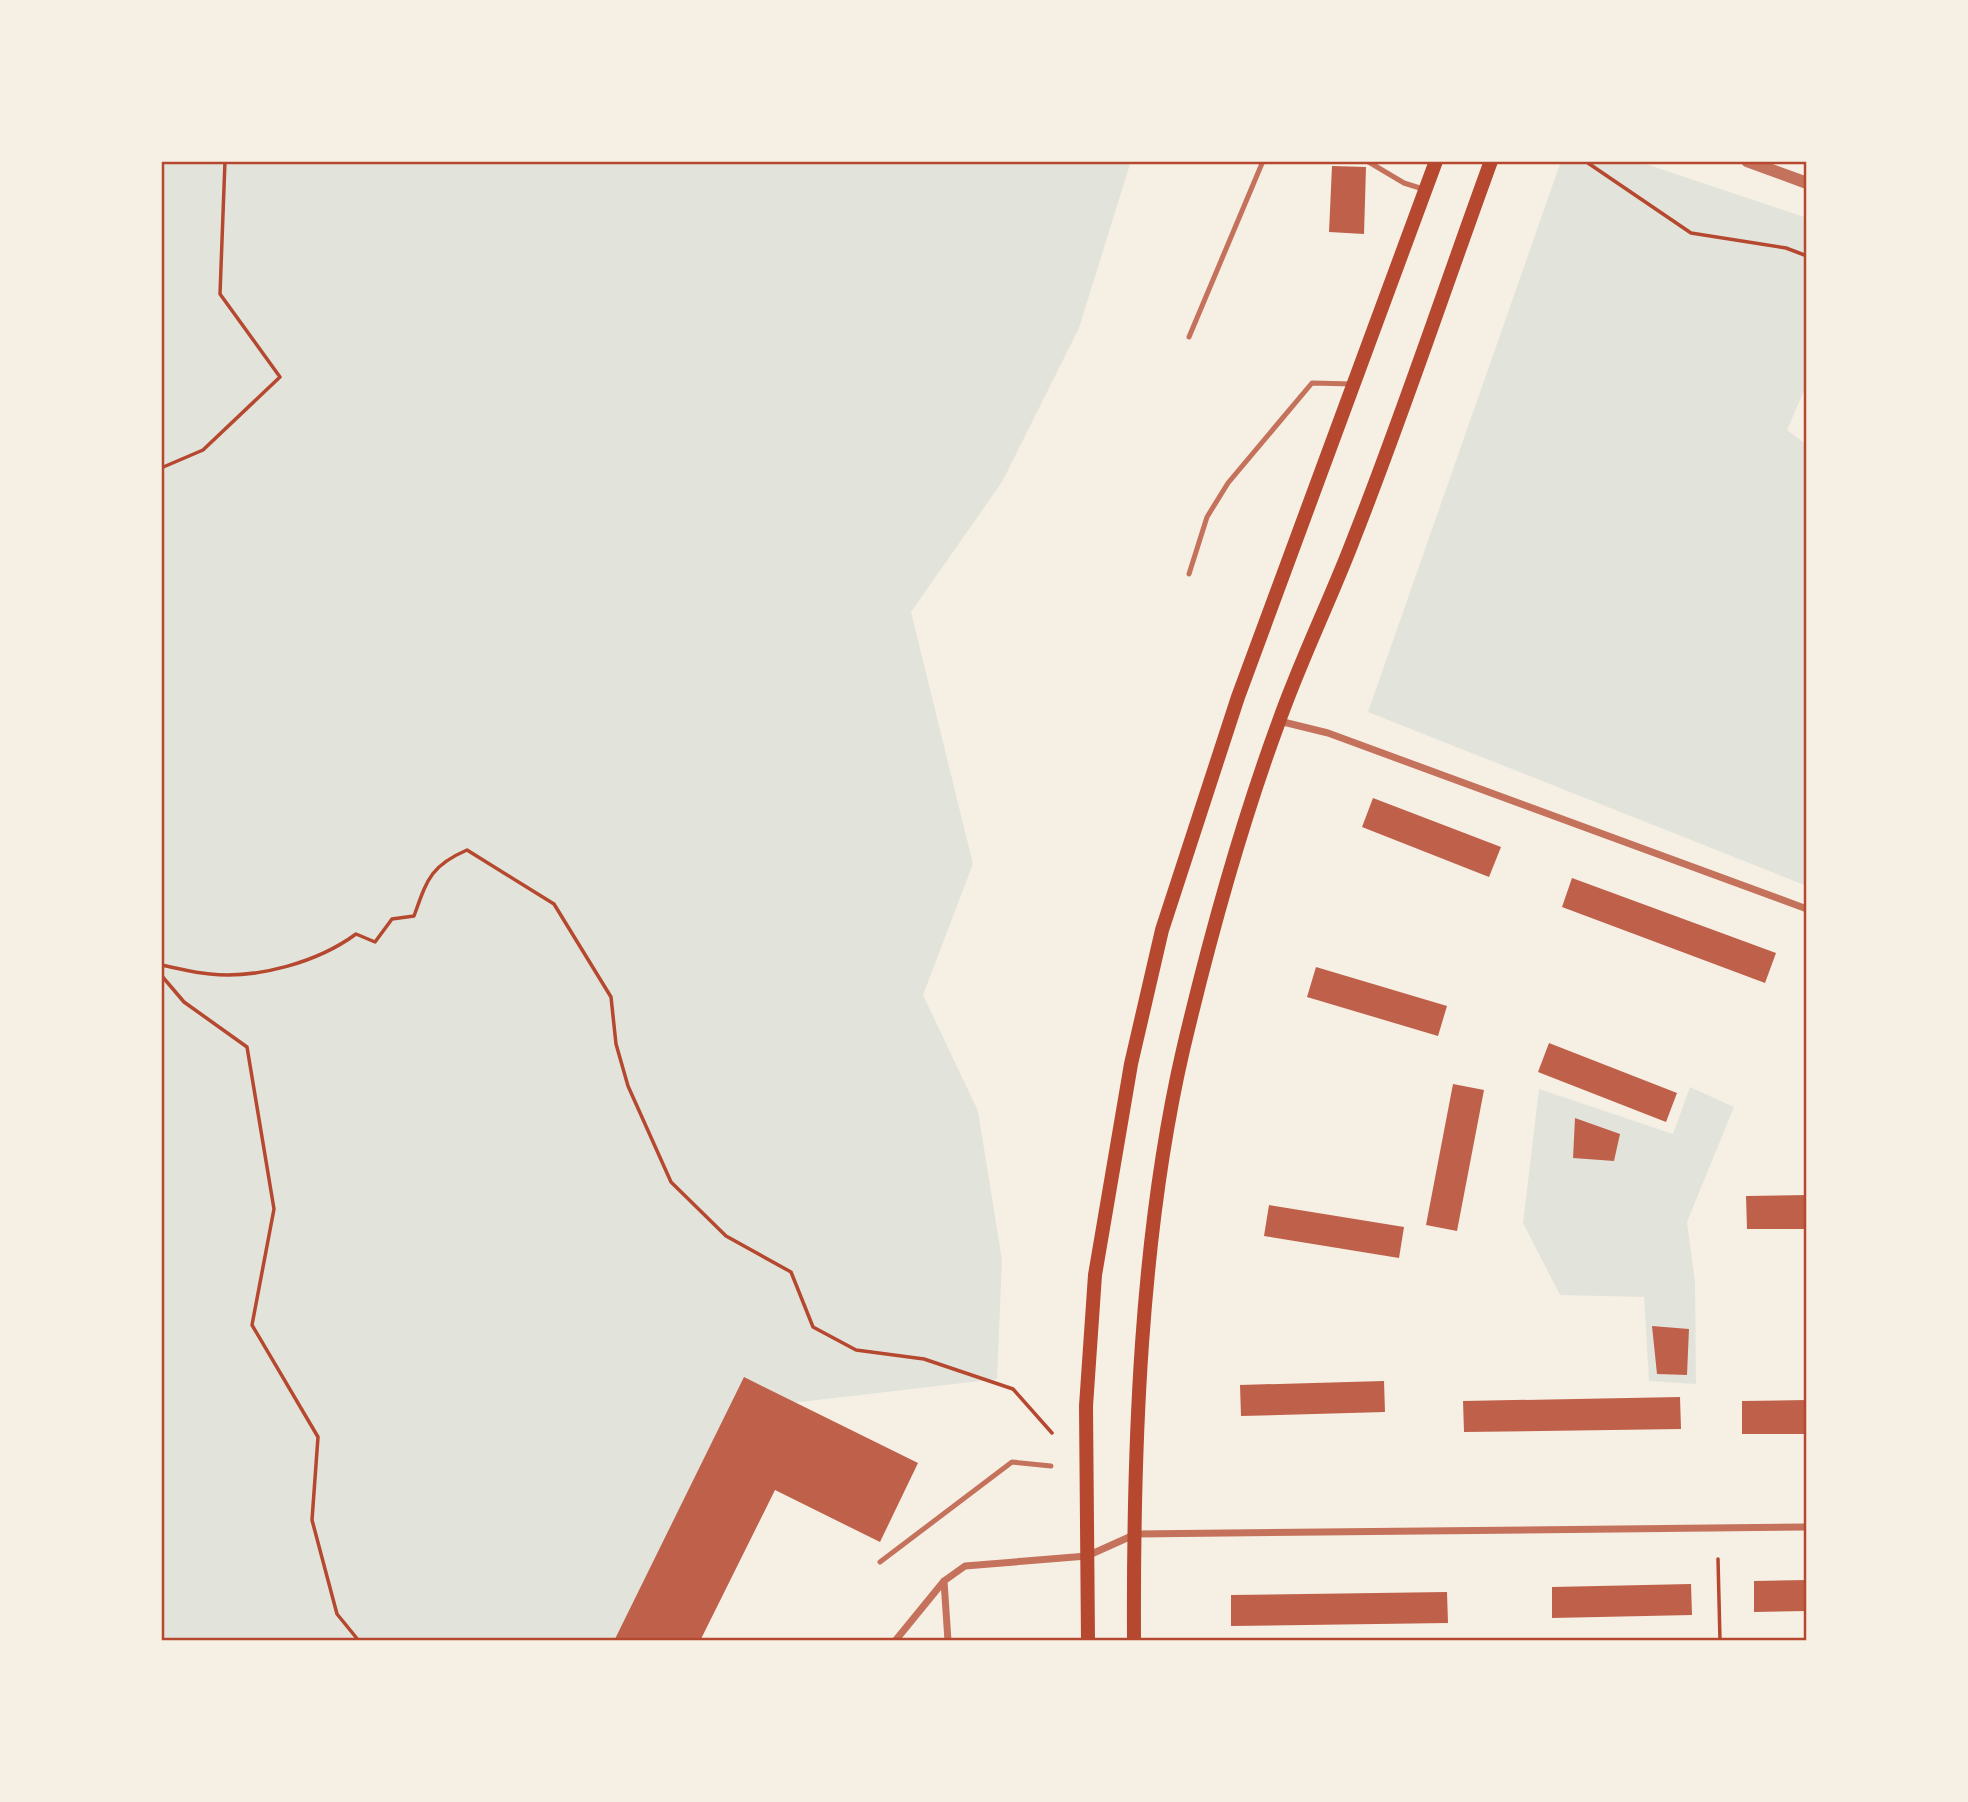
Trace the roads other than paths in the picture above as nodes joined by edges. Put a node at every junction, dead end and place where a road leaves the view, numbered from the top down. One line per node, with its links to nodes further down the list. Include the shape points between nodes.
1 (1263, 161): 8 (lane)
2 (1367, 161): 7 (lane)
3 (1436, 161): 7 (main road)
4 (1491, 161): 11 (main road, via 1355,537)
5 (1747, 161): 6 (street)
6 (1807, 183)
7 (1426, 190): 9 (main road)
8 (1189, 337)
9 (1356, 383): 10 (lane, via 1312,383 1228,483 1207,517); 16 (main road, via 1238,697 1162,930 1130,1064 1095,1275 1086,1406)
10 (1189, 574)
11 (1279, 721): 12 (street, via 1366,747); 15 (main road, via 1209,944 1182,1053 1159,1178 1138,1410)
12 (1807, 909)
13 (1051, 1466): 17 (lane, via 1012,1462)
14 (1807, 1527): 15 (street)
15 (1136, 1534): 16 (street); 22 (main road)
16 (1087, 1556): 18 (street, via 965,1566); 21 (main road)
17 (880, 1562)
18 (944, 1581): 19 (street); 20 (street)
19 (895, 1641)
20 (948, 1641)
21 (1088, 1641)
22 (1134, 1641)

